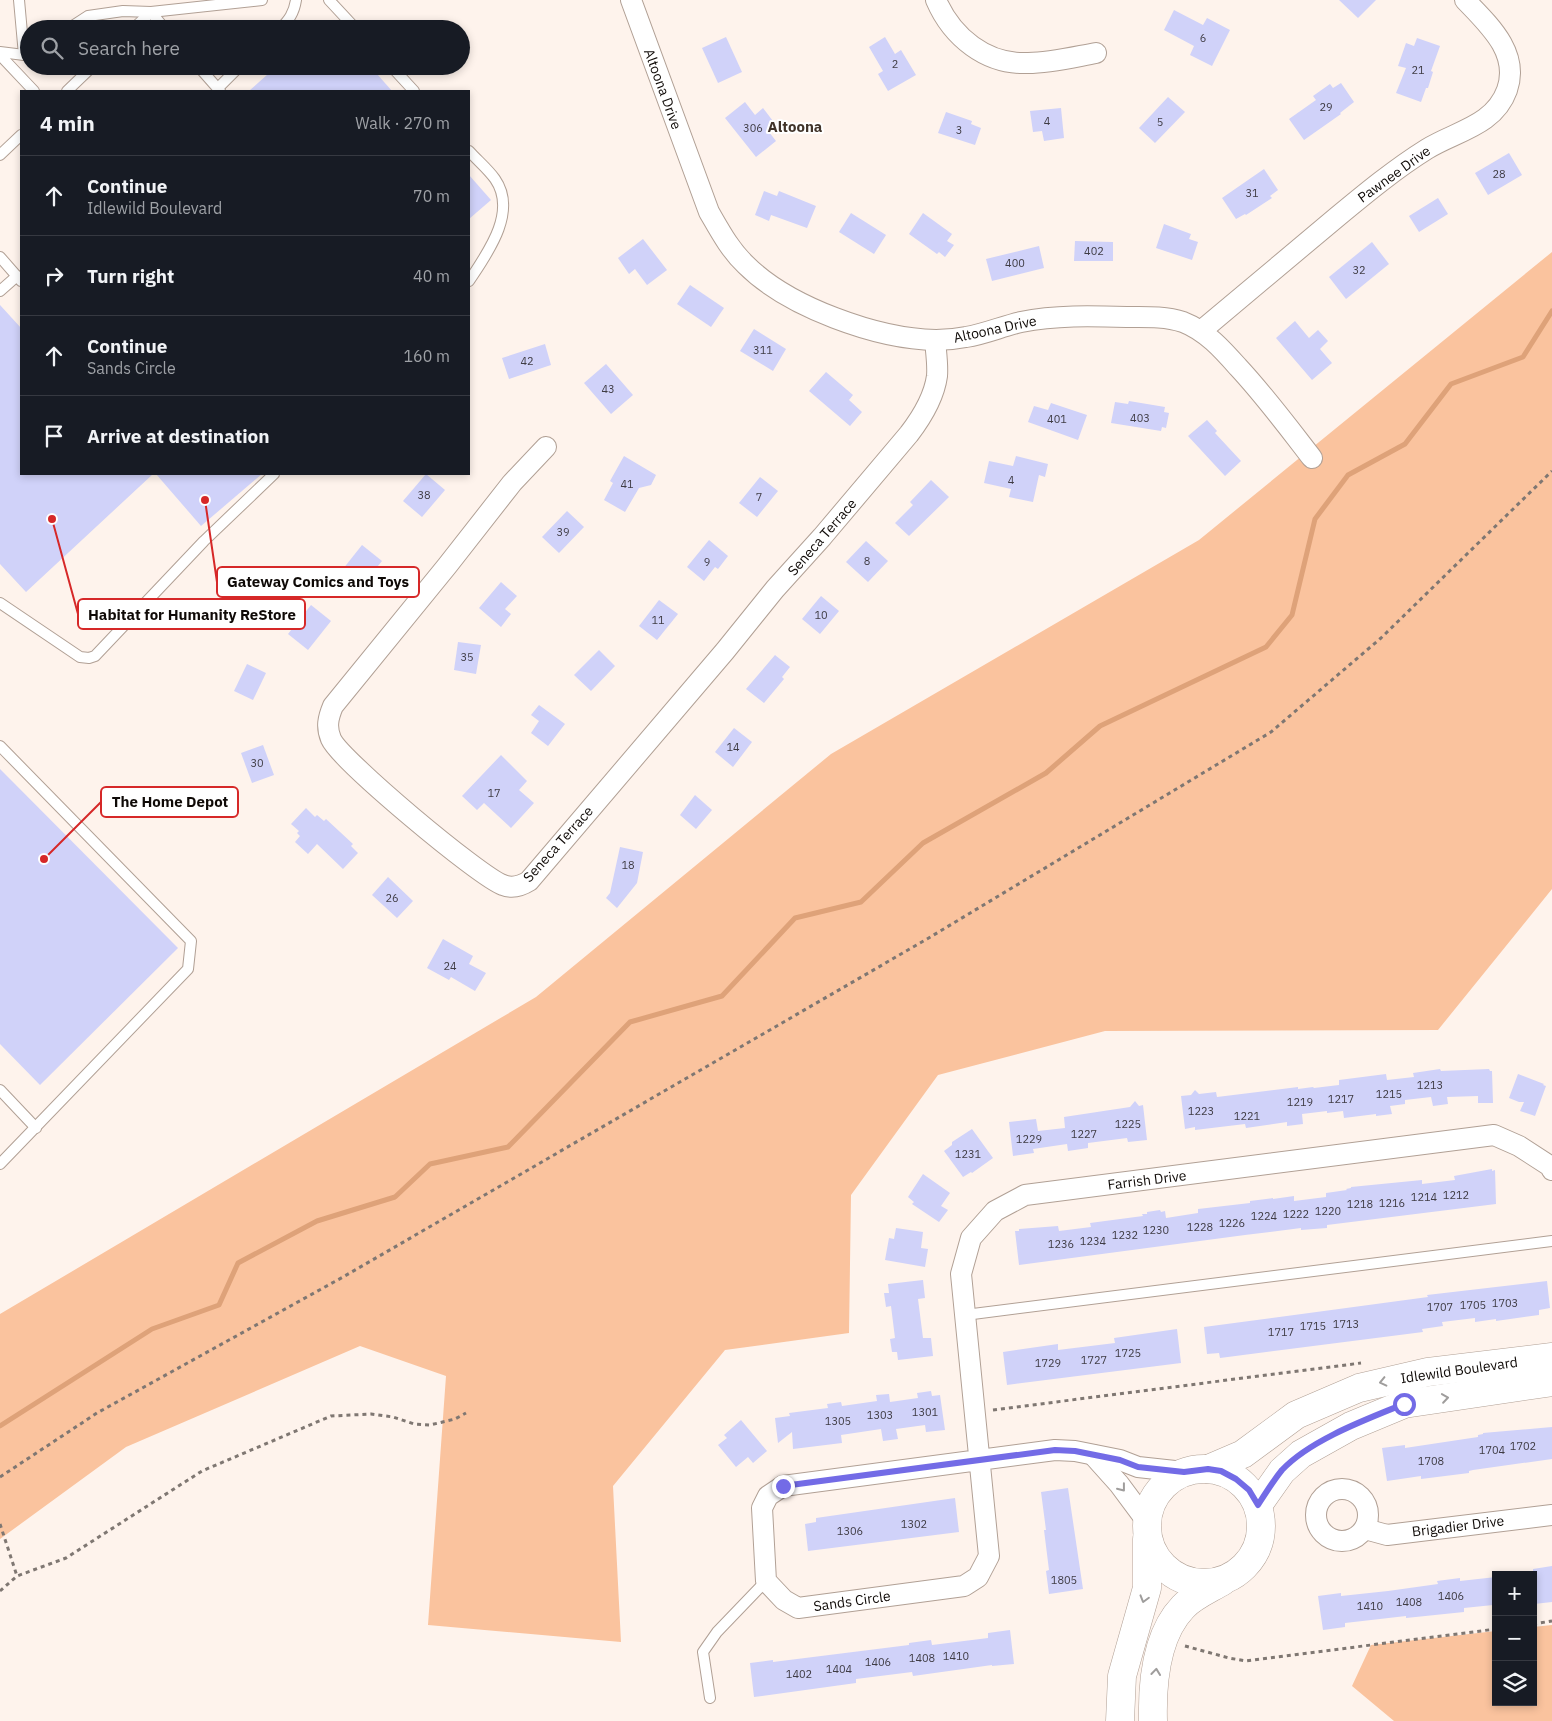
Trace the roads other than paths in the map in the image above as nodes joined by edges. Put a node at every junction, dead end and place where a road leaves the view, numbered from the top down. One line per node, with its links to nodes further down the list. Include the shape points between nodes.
1 (19, 0): 9 (lane)
2 (262, 0): 8 (lane)
3 (296, 0): 13 (lane)
4 (330, 0): 14 (lane)
5 (631, 0): 34 (street, Altoona Drive, via 709,212 745,264 781,292 830,316 868,329)
6 (936, 0): 15 (street, via 963,40 992,58 1029,64)
7 (1465, 0): 33 (street, Pawnee Drive, via 1496,34 1509,57 1510,79 1500,105 1482,122 1430,147 1400,166)
8 (150, 12): 10 (lane, via 123,11 88,16); 11 (lane); 12 (lane)
9 (22, 20)
10 (82, 20)
11 (142, 20)
12 (157, 20)
13 (288, 20)
14 (348, 20)
15 (1096, 53)
16 (0, 54): 17 (lane); 22 (lane)
17 (20, 54)
18 (84, 75): 23 (lane)
19 (206, 75): 24 (lane)
20 (232, 75): 24 (lane)
21 (399, 75): 25 (lane)
22 (33, 90)
23 (68, 90)
24 (219, 90)
25 (413, 90)
26 (20, 135): 28 (lane)
27 (470, 152): 31 (lane, via 496,180 503,202 500,228)
28 (0, 155)
29 (0, 257): 30 (lane)
30 (19, 278): 32 (lane)
31 (470, 280)
32 (0, 291)
33 (1201, 331): 34 (street, Altoona Drive, via 1183,322 1164,318 1065,317 1020,322 969,337); 36 (street, Altoona Drive, via 1255,386)
34 (935, 340): 35 (street, Seneca Terrace, via 937,376 932,397 909,434 529,881 512,887 503,885 459,855 360,771 332,742 328,718 333,706 512,483)
35 (546, 447)
36 (1312, 458)
37 (273, 475): 38 (lane, via 204,541 95,656 80,657)
38 (0, 603)
39 (0, 746): 41 (lane, via 192,940 188,969)
40 (0, 1090): 41 (lane)
41 (36, 1128): 42 (lane)
42 (0, 1164)
43 (1552, 1170): 45 (street, Farrish Drive, via 1519,1146 1494,1135 1025,1195 995,1211 970,1238 960,1274)
44 (1552, 1241): 45 (lane)
45 (965, 1315): 49 (street, Farrish Drive)
46 (1552, 1357): 50 (street, Idlewild Boulevard, one-way to 50, via 1428,1372 1359,1388 1296,1415 1243,1454)
47 (1552, 1382): 51 (street, Idlewild Boulevard, one-way to 47, via 1282,1471 1301,1454 1351,1426 1404,1404)
48 (1093, 1455): 49 (street, via 1055,1450); 50 (street, via 1138,1467); 53 (street, one-way to 53, via 1119,1484)
49 (979, 1462): 56 (street, via 783,1486 768,1496 762,1508); 56 (street, Sands Circle, via 989,1556 978,1577 964,1586 798,1608 784,1600)
50 (1196, 1471): 51 (street, via 1221,1471 1236,1479 1249,1490); 53 (street, via 1168,1482 1155,1496 1148,1514)
51 (1258, 1505): 55 (street, via 1261,1522 1257,1547 1242,1568)
52 (1552, 1515): 54 (street, Brigadier Drive, via 1387,1535)
53 (1148, 1528): 55 (street, via 1152,1550 1162,1565 1176,1576 1193,1582 1211,1583); 58 (street, one-way to 58, via 1147,1588 1122,1676)
54 (1365, 1529)
55 (1228, 1578): 59 (street, one-way to 55, via 1157,1662 1170,1623 1184,1605)
56 (766, 1582): 57 (lane, via 717,1632 703,1652)
57 (710, 1698)
58 (1120, 1721)
59 (1153, 1721)

